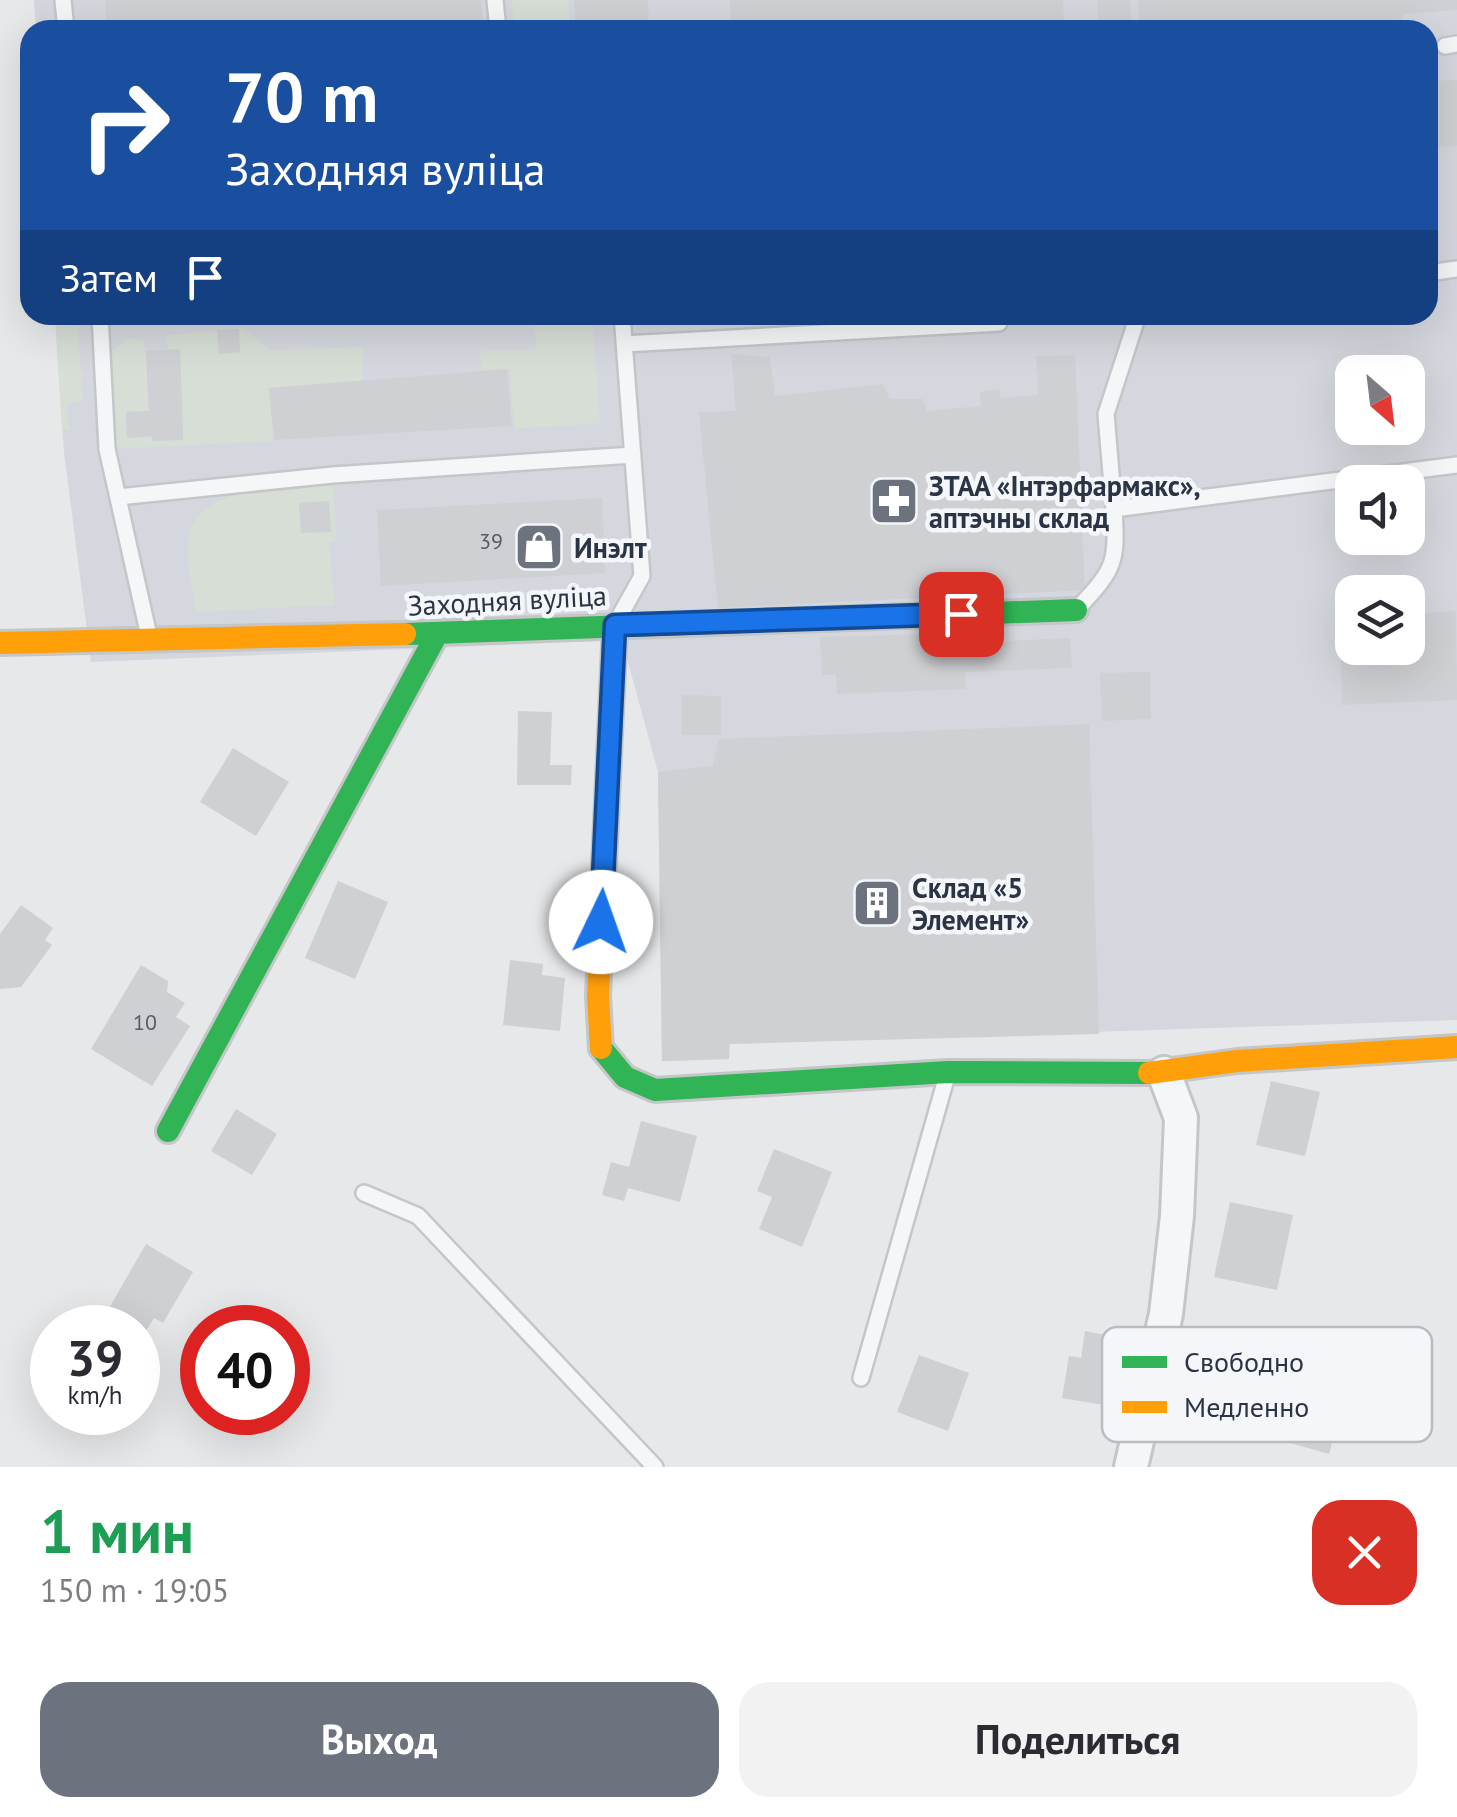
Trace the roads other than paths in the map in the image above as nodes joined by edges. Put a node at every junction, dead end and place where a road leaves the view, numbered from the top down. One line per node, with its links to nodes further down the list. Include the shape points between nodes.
1 (101, 325): 8 (lane, via 107,450)
2 (623, 325): 5 (lane)
3 (980, 325): 5 (lane)
4 (1135, 325): 9 (lane, via 1106,414)
5 (624, 344): 6 (lane)
6 (633, 454): 8 (lane); 11 (lane, via 642,576)
7 (1457, 465): 9 (lane)
8 (118, 497): 13 (lane)
9 (1114, 509): 10 (lane, via 1116,554)
10 (1076, 610): 11 (street, Заходняя вуліца)
11 (615, 625): 12 (street, Заходняя вуліца); 16 (street, via 601,1051 626,1077 655,1090)
12 (437, 634): 13 (street, Заходняя вуліца); 18 (street)
13 (151, 642): 14 (street, Заходняя вуліца)
14 (0, 643)
15 (1457, 1047): 17 (street, via 1237,1061)
16 (948, 1072): 17 (street); 21 (lane)
17 (1164, 1073): 20 (street, via 1181,1118)
18 (168, 1131)
19 (364, 1193): 23 (lane, via 418,1216)
20 (1163, 1327)
21 (861, 1378)
22 (1137, 1442): 24 (street)
23 (655, 1467)
24 (1131, 1467)

